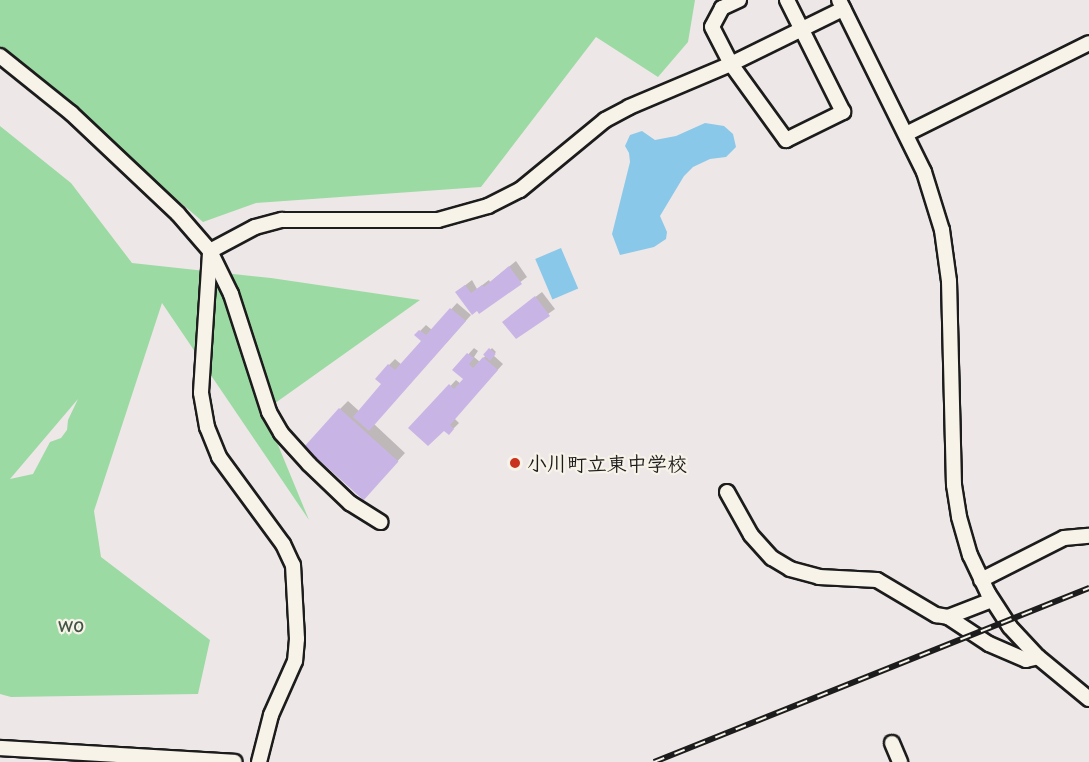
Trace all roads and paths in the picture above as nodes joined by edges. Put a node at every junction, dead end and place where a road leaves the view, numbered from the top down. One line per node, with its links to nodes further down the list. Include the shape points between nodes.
1 (739, 0): 7 (street, via 722,8 712,27)
2 (787, 0): 4 (street)
3 (841, 4): 4 (street); 8 (street)
4 (801, 29): 7 (street); 7 (street, via 843,112 786,140)
5 (1089, 43): 8 (street)
6 (0, 56): 9 (street, via 70,113 178,214)
7 (731, 64): 9 (street, via 604,120 520,190 488,206 438,220 282,220 255,227)
8 (906, 134): 13 (street, via 929,185 945,242 950,295 954,486 966,543)
9 (210, 251): 11 (street, via 231,294 269,412 281,433 350,503); 21 (street, via 201,383 207,427 219,457 283,544 292,565 295,661 271,715)
10 (727, 492): 15 (street, via 752,535 772,558 790,569 819,577 877,580 936,615)
11 (381, 522)
12 (1089, 536): 13 (street, via 1064,538)
13 (981, 580): 14 (street)
14 (992, 600): 15 (street); 16 (street)
15 (948, 617): 16 (street, via 989,644 1026,660)
16 (1038, 657): 17 (street)
17 (1089, 699)
18 (892, 743): 22 (street)
19 (0, 748): 20 (street)
20 (236, 762)
21 (259, 762)
22 (900, 762)

